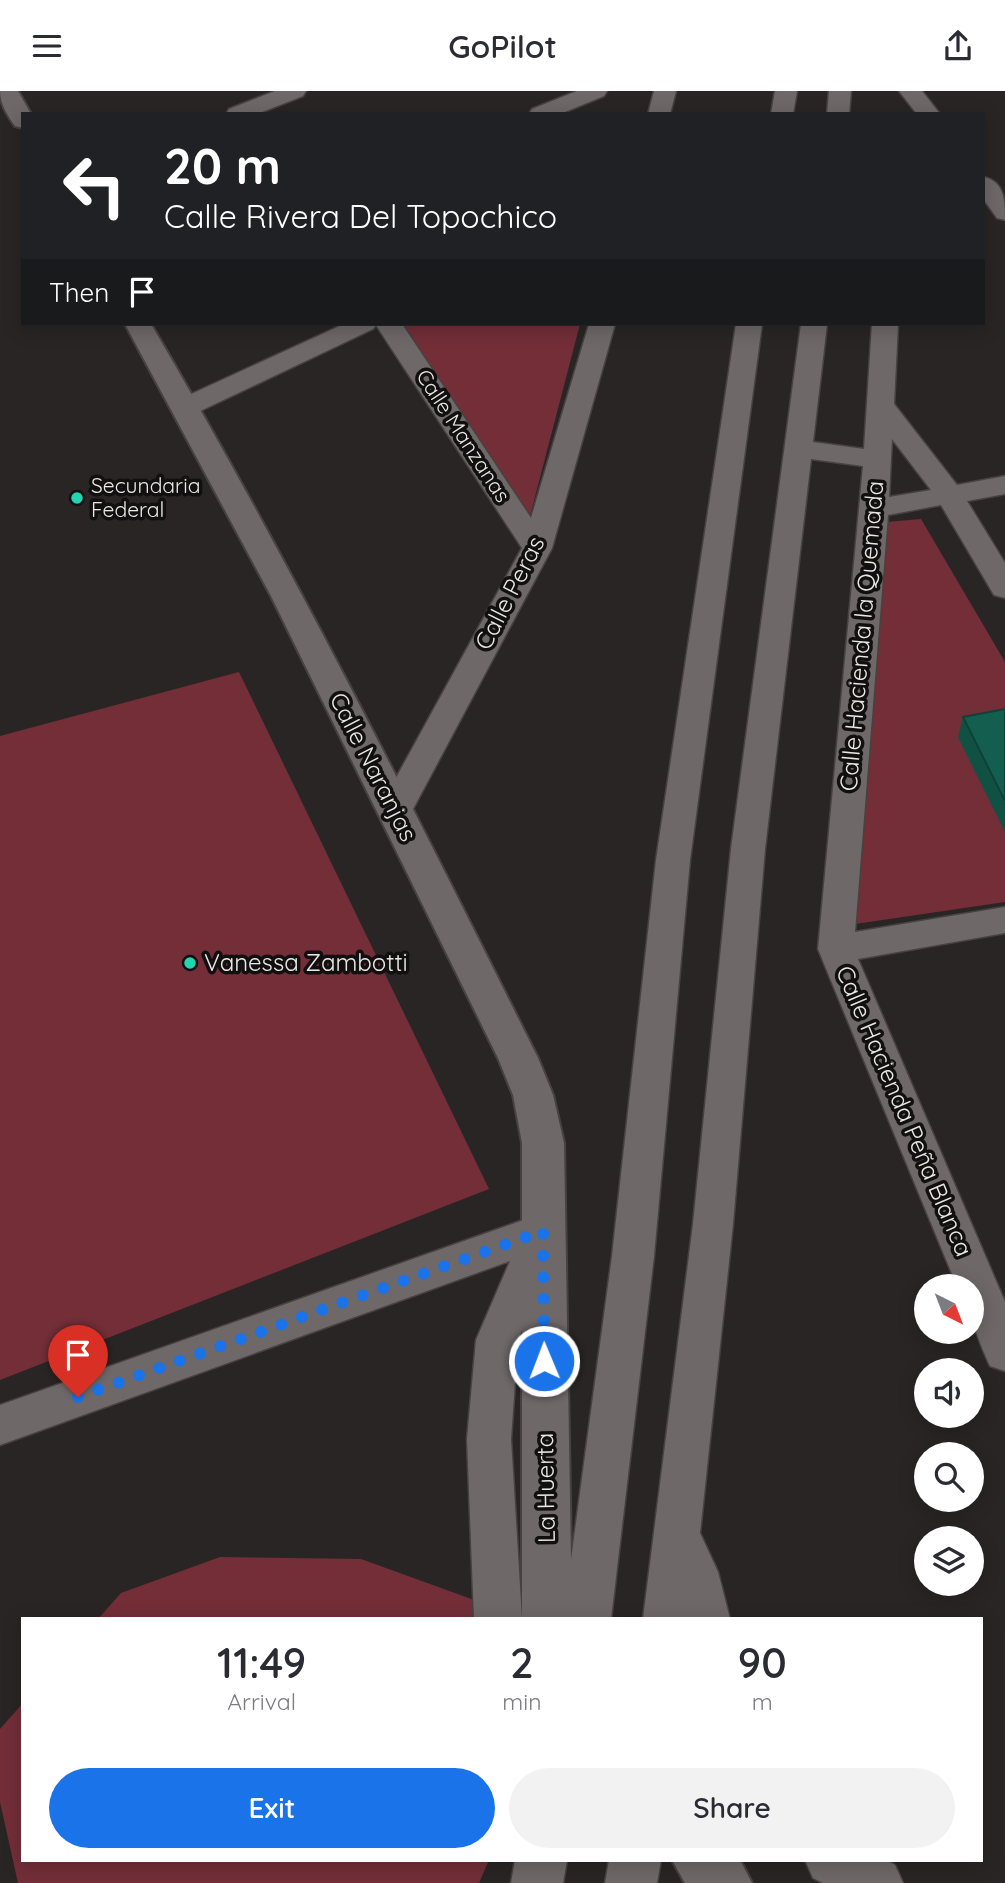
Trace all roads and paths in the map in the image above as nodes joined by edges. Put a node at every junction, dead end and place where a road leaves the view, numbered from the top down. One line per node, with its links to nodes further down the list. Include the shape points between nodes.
1 (7, 91): 18 (street)
2 (223, 91): 10 (street)
3 (295, 91): 11 (street)
4 (596, 91): 12 (street)
5 (665, 91): 13 (street)
6 (786, 91): 14 (street)
7 (840, 91): 15 (street)
8 (902, 91): 16 (street)
9 (910, 91): 17 (street)
10 (238, 112)
11 (242, 112)
12 (545, 112)
13 (660, 112)
14 (782, 112)
15 (838, 112)
16 (901, 112)
17 (927, 112)
18 (21, 117)
19 (985, 185): 20 (street)
20 (1005, 213)
21 (139, 326): 29 (street, Calle Naranjas)
22 (360, 326): 29 (street)
23 (390, 326): 35 (street, Calle Manzanas)
24 (601, 326): 35 (street, Calle Peras)
25 (749, 326): 46 (street, via 673,860 632,1256)
26 (814, 326): 30 (street)
27 (885, 326): 28 (street, Calle Hacienda la Quemada)
28 (879, 403): 31 (street, Calle Hacienda la Quemada); 33 (street)
29 (186, 407): 37 (street, Calle Naranjas)
30 (799, 449): 31 (street); 43 (street, via 748,849 713,1224)
31 (876, 459): 34 (street, Calle Hacienda la Quemada)
32 (1005, 485): 33 (street)
33 (948, 493): 34 (street); 36 (street)
34 (874, 509): 39 (street, Calle Hacienda la Quemada)
35 (537, 548): 37 (street, Calle Peras)
36 (1005, 588)
37 (396, 809): 40 (street, Calle Naranjas, via 533,1095 543,1143)
38 (1005, 920): 39 (street)
39 (836, 949): 41 (street, Calle Hacienda Peña Blanca)
40 (543, 1231): 42 (street); 44 (street, via 497,1340 489,1439); 45 (street, La Huerta)
41 (1005, 1352)
42 (0, 1425)
43 (677, 1536): 47 (street); 48 (street, via 695,1572)
44 (498, 1617)
45 (547, 1617)
46 (587, 1617)
47 (667, 1617)
48 (706, 1617)
49 (528, 1862): 54 (street)
50 (541, 1862): 55 (street)
51 (635, 1862): 56 (street)
52 (701, 1862): 57 (street)
53 (835, 1862): 58 (street)
54 (531, 1883)
55 (537, 1883)
56 (631, 1883)
57 (725, 1883)
58 (877, 1883)

